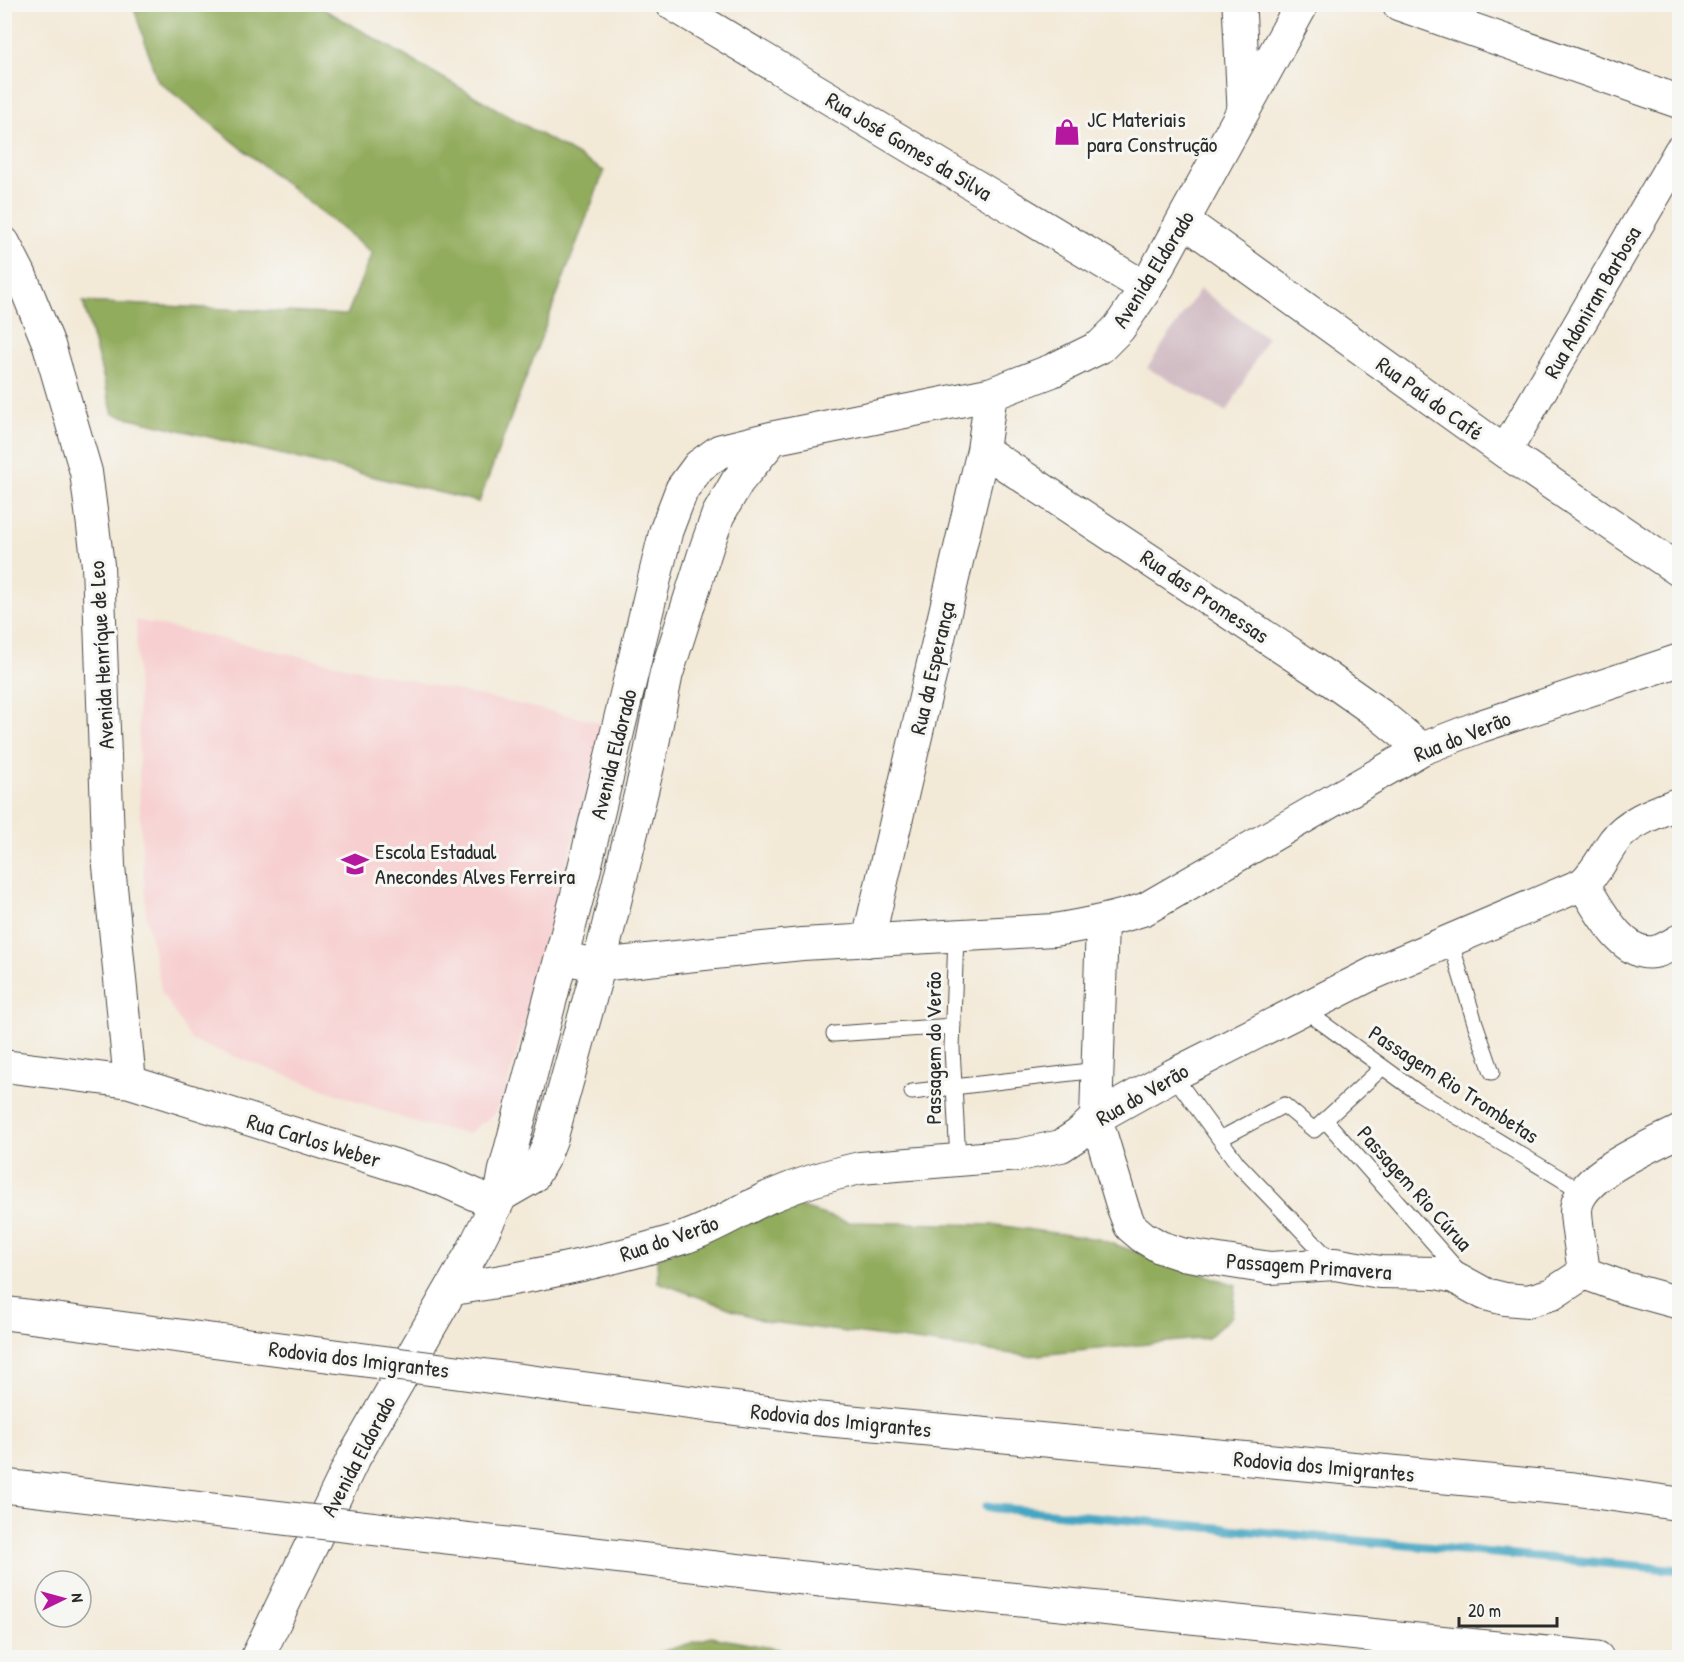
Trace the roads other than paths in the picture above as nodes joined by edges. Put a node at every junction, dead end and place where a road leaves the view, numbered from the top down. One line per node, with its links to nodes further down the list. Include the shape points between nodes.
1 (672, 4): 10 (street, Rua José Gomes da Silva)
2 (1239, 4): 6 (main road)
3 (1302, 4): 6 (main road, Avenida Eldorado)
4 (1400, 4): 5 (main road)
5 (1680, 102)
6 (1244, 109): 8 (main road, Avenida Eldorado)
7 (1680, 151): 14 (street, Rua Adoniran Barbosa)
8 (1184, 221): 10 (main road, Avenida Eldorado); 14 (street, Rua Paú do Café)
9 (4, 243): 37 (street, Avenida Henríque de Leo, via 49,345 86,472 98,565 109,866)
10 (1146, 288): 11 (main road, Avenida Eldorado, via 1119,328 1100,347)
11 (991, 394): 12 (main road, Avenida Eldorado); 13 (street, Rua da Esperança)
12 (773, 438): 17 (main road, Avenida Eldorado, via 720,451 699,466 682,489 666,531); 18 (main road, Avenida Eldorado, via 737,482 718,515)
13 (983, 450): 19 (street, Rua das Promessas, via 1334,683); 26 (street, Rua da Esperança)
14 (1505, 452): 15 (street, Rua Paú do Café)
15 (1680, 572)
16 (1680, 660): 19 (street, Rua do Verão)
17 (634, 667): 18 (main road); 27 (main road, Avenida Eldorado)
18 (666, 675): 28 (main road, Avenida Eldorado)
19 (1422, 749): 22 (street, Rua do Verão, via 1145,909)
20 (1680, 803): 21 (street, Rua do Verão, via 1627,828 1614,841 1596,872)
21 (1582, 884): 24 (street, Rua do Verão); 25 (street, via 1618,936 1636,951 1656,952)
22 (1102, 922): 23 (street, Rua do Verão, via 1054,930); 34 (street, Passagem Primavera)
23 (956, 936): 26 (street, Rua do Verão); 30 (lane, Passagem do Verão)
24 (1450, 940): 29 (street, Rua do Verão); 35 (lane)
25 (1680, 940)
26 (868, 941): 28 (street, Rua do Verão)
27 (561, 958): 28 (street, Rua do Verão); 46 (main road, Avenida Eldorado)
28 (599, 965): 46 (main road, Avenida Eldorado, via 544,1156 532,1177)
29 (1303, 1009): 33 (lane, Passagem Rio Trombetas); 36 (street, Rua do Verão)
30 (953, 1026): 31 (lane); 38 (lane, Passagem do Verão)
31 (834, 1034)
32 (4, 1066): 37 (street, Rua Carlos Weber)
33 (1383, 1067): 41 (lane); 45 (lane, Passagem Rio Trombetas, via 1420,1094)
34 (1097, 1070): 38 (lane); 40 (street, Passagem Primavera)
35 (1492, 1072)
36 (1173, 1075): 40 (street, Rua do Verão); 43 (lane)
37 (130, 1082): 46 (street, Rua Carlos Weber)
38 (954, 1087): 39 (lane); 44 (lane, Passagem do Verão)
39 (912, 1092)
40 (1096, 1118): 44 (street, Rua do Verão, via 1061,1146 1018,1155); 47 (street, Passagem Primavera, via 1130,1226 1143,1238 1181,1254 1270,1268)
41 (1325, 1120): 43 (lane, via 1314,1130 1284,1105); 49 (lane, Passagem Rio Cúrua)
42 (1680, 1131): 45 (street, via 1603,1172)
43 (1220, 1139): 47 (lane, via 1238,1164)
44 (958, 1160): 50 (street, Rua do Verão, via 860,1168 810,1180 687,1236 568,1269)
45 (1583, 1192): 48 (street, via 1576,1210)
46 (498, 1199): 50 (main road, Avenida Eldorado)
47 (1335, 1264): 49 (street, Passagem Primavera, via 1380,1272 1436,1273)
48 (1584, 1273): 49 (street, Passagem Primavera, via 1552,1294 1528,1300 1485,1294); 51 (street)
49 (1472, 1285)
50 (453, 1289): 55 (main road, Avenida Eldorado, via 352,1461)
51 (1680, 1303)
52 (4, 1313): 54 (main road, Rodovia dos Imigrantes, bridge, via 809,1418 1562,1488)
53 (4, 1486): 56 (main road, bridge, via 821,1580)
54 (1680, 1504)
55 (256, 1658)
56 (1598, 1658)

